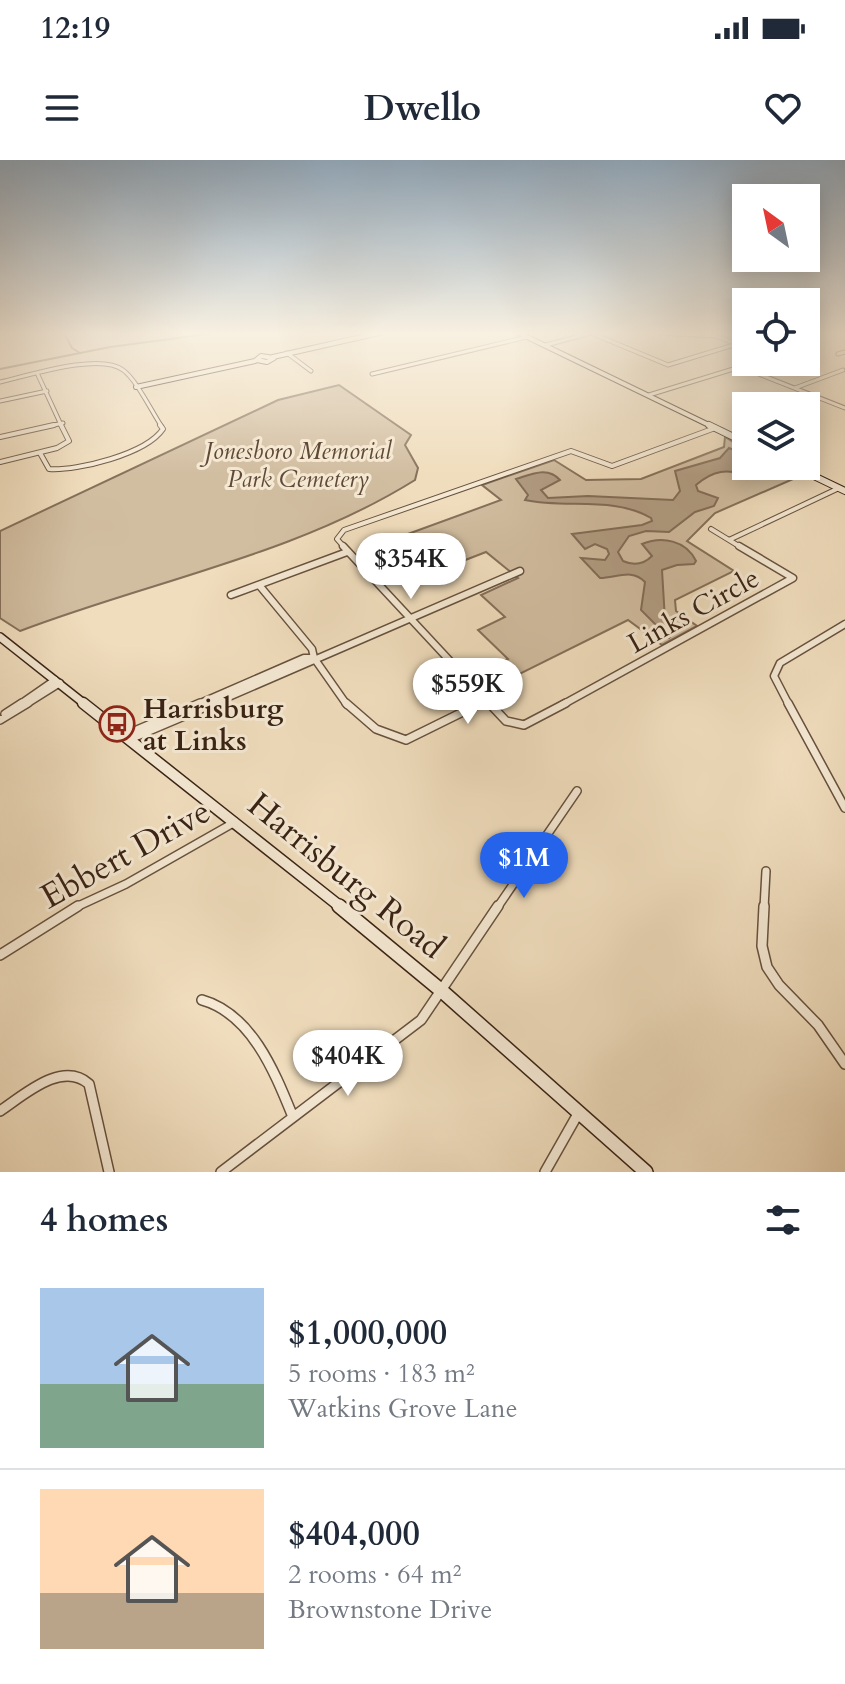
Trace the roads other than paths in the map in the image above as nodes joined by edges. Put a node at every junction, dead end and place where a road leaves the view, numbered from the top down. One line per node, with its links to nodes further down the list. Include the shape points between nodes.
1 (41, 380): 10 (street)
2 (131, 380): 8 (street)
3 (166, 380): 8 (street)
4 (618, 380): 11 (street)
5 (698, 380): 11 (street)
6 (775, 380): 9 (street)
7 (816, 380): 9 (street)
8 (136, 387): 20 (street, via 163,429 158,439 61,470 49,469)
9 (795, 388): 14 (street)
10 (47, 391): 13 (street); 16 (street)
11 (649, 395): 17 (street)
12 (845, 399): 14 (street)
13 (0, 401)
14 (834, 404): 15 (street)
15 (845, 408)
16 (63, 423): 19 (street); 20 (street, via 69,441)
17 (715, 428): 18 (street); 26 (street, via 612,466 571,451 344,530 337,539)
18 (732, 436)
19 (0, 437)
20 (40, 453): 21 (street)
21 (0, 462)
22 (820, 479): 23 (street)
23 (842, 490): 25 (street, Links Circle)
24 (711, 529): 25 (street)
25 (729, 540): 35 (street, Links Circle, via 792,581 528,724 506,721)
26 (347, 552): 28 (street); 30 (street, Links Circle)
27 (520, 571): 30 (street)
28 (259, 585): 29 (street); 33 (street)
29 (231, 595)
30 (409, 618): 33 (street); 35 (street, Links Circle)
31 (845, 624): 39 (street, via 774,671 778,688)
32 (0, 637): 34 (street, Harrisburg Road)
33 (314, 658): 35 (street, via 352,712 400,739); 37 (street)
34 (58, 682): 36 (street); 37 (street, Harrisburg Road)
35 (486, 700)
36 (0, 719)
37 (128, 737): 41 (street, Harrisburg Road)
38 (577, 791): 44 (street)
39 (841, 792): 40 (street)
40 (845, 808)
41 (235, 822): 43 (street, Ebbert Drive, via 76,907); 44 (street, Harrisburg Road)
42 (766, 871): 46 (street, via 762,946 767,967)
43 (0, 955)
44 (443, 992): 48 (street, Harrisburg Road); 49 (street, via 406,1034)
45 (202, 1000): 49 (street, via 224,1006 248,1032)
46 (845, 1064)
47 (0, 1111): 50 (street, via 60,1075 85,1078)
48 (579, 1112): 52 (street); 53 (street, Harrisburg Road)
49 (293, 1117): 51 (street)
50 (109, 1172)
51 (221, 1172)
52 (545, 1172)
53 (646, 1172)

